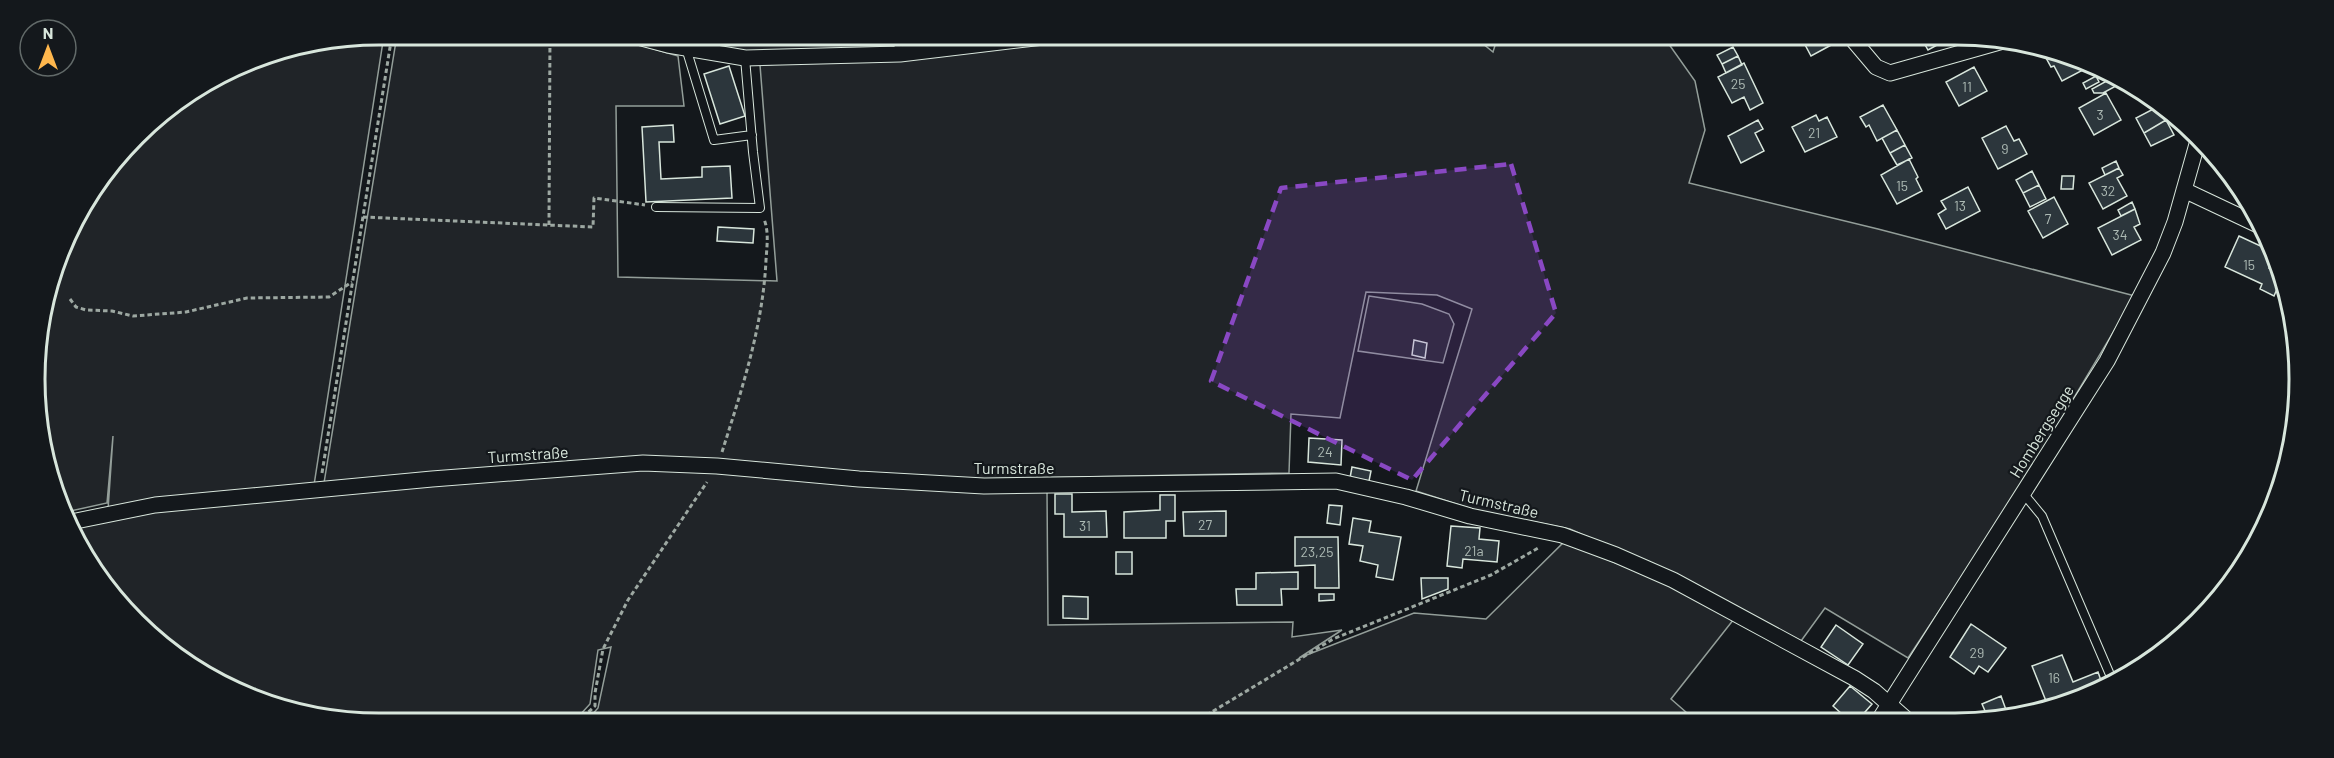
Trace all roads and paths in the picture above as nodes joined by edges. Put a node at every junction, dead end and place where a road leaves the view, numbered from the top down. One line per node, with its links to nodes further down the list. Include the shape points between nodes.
1 (390, 45): 16 (path)
2 (550, 45): 18 (path)
3 (673, 45): 8 (street)
4 (898, 45): 9 (lane)
5 (976, 45): 9 (street)
6 (1858, 45): 7 (street, via 1876,67 1890,73)
7 (1983, 47)
8 (686, 48): 10 (street); 11 (lane, via 714,140)
9 (900, 54): 10 (street)
10 (746, 58): 11 (lane)
11 (752, 135): 15 (lane)
12 (2197, 149): 13 (street, Hombergsegge)
13 (2184, 190): 17 (street); 23 (street, Hombergsegge, via 2163,253 2135,310)
14 (656, 207): 15 (lane); 18 (path, via 594,198 592,227)
15 (760, 208): 21 (path, via 768,229 765,292 745,380)
16 (363, 217): 18 (path); 19 (path)
17 (2249, 221)
18 (549, 225)
19 (353, 281): 20 (path, via 329,297 247,298 186,312 133,316 86,310 76,307); 22 (path)
20 (70, 299)
21 (717, 466): 22 (street, Turmstraße, via 643,463); 25 (street, Turmstraße, via 984,486 1336,481); 28 (path, via 628,600 603,649 595,706)
22 (317, 489): 24 (street, Turmstraße, via 155,505)
23 (2023, 494): 26 (lane, via 2042,516); 27 (street, Hombergsegge)
24 (76, 521)
25 (1562, 535): 27 (street, Turmstraße, via 1673,580 1854,678); 29 (path, via 1491,575 1333,639)
26 (2110, 675)
27 (1890, 705): 30 (street, Hombergsegge); 31 (street, Turmstraße)
28 (587, 713)
29 (1210, 713)
30 (1884, 713)
31 (1899, 713)

